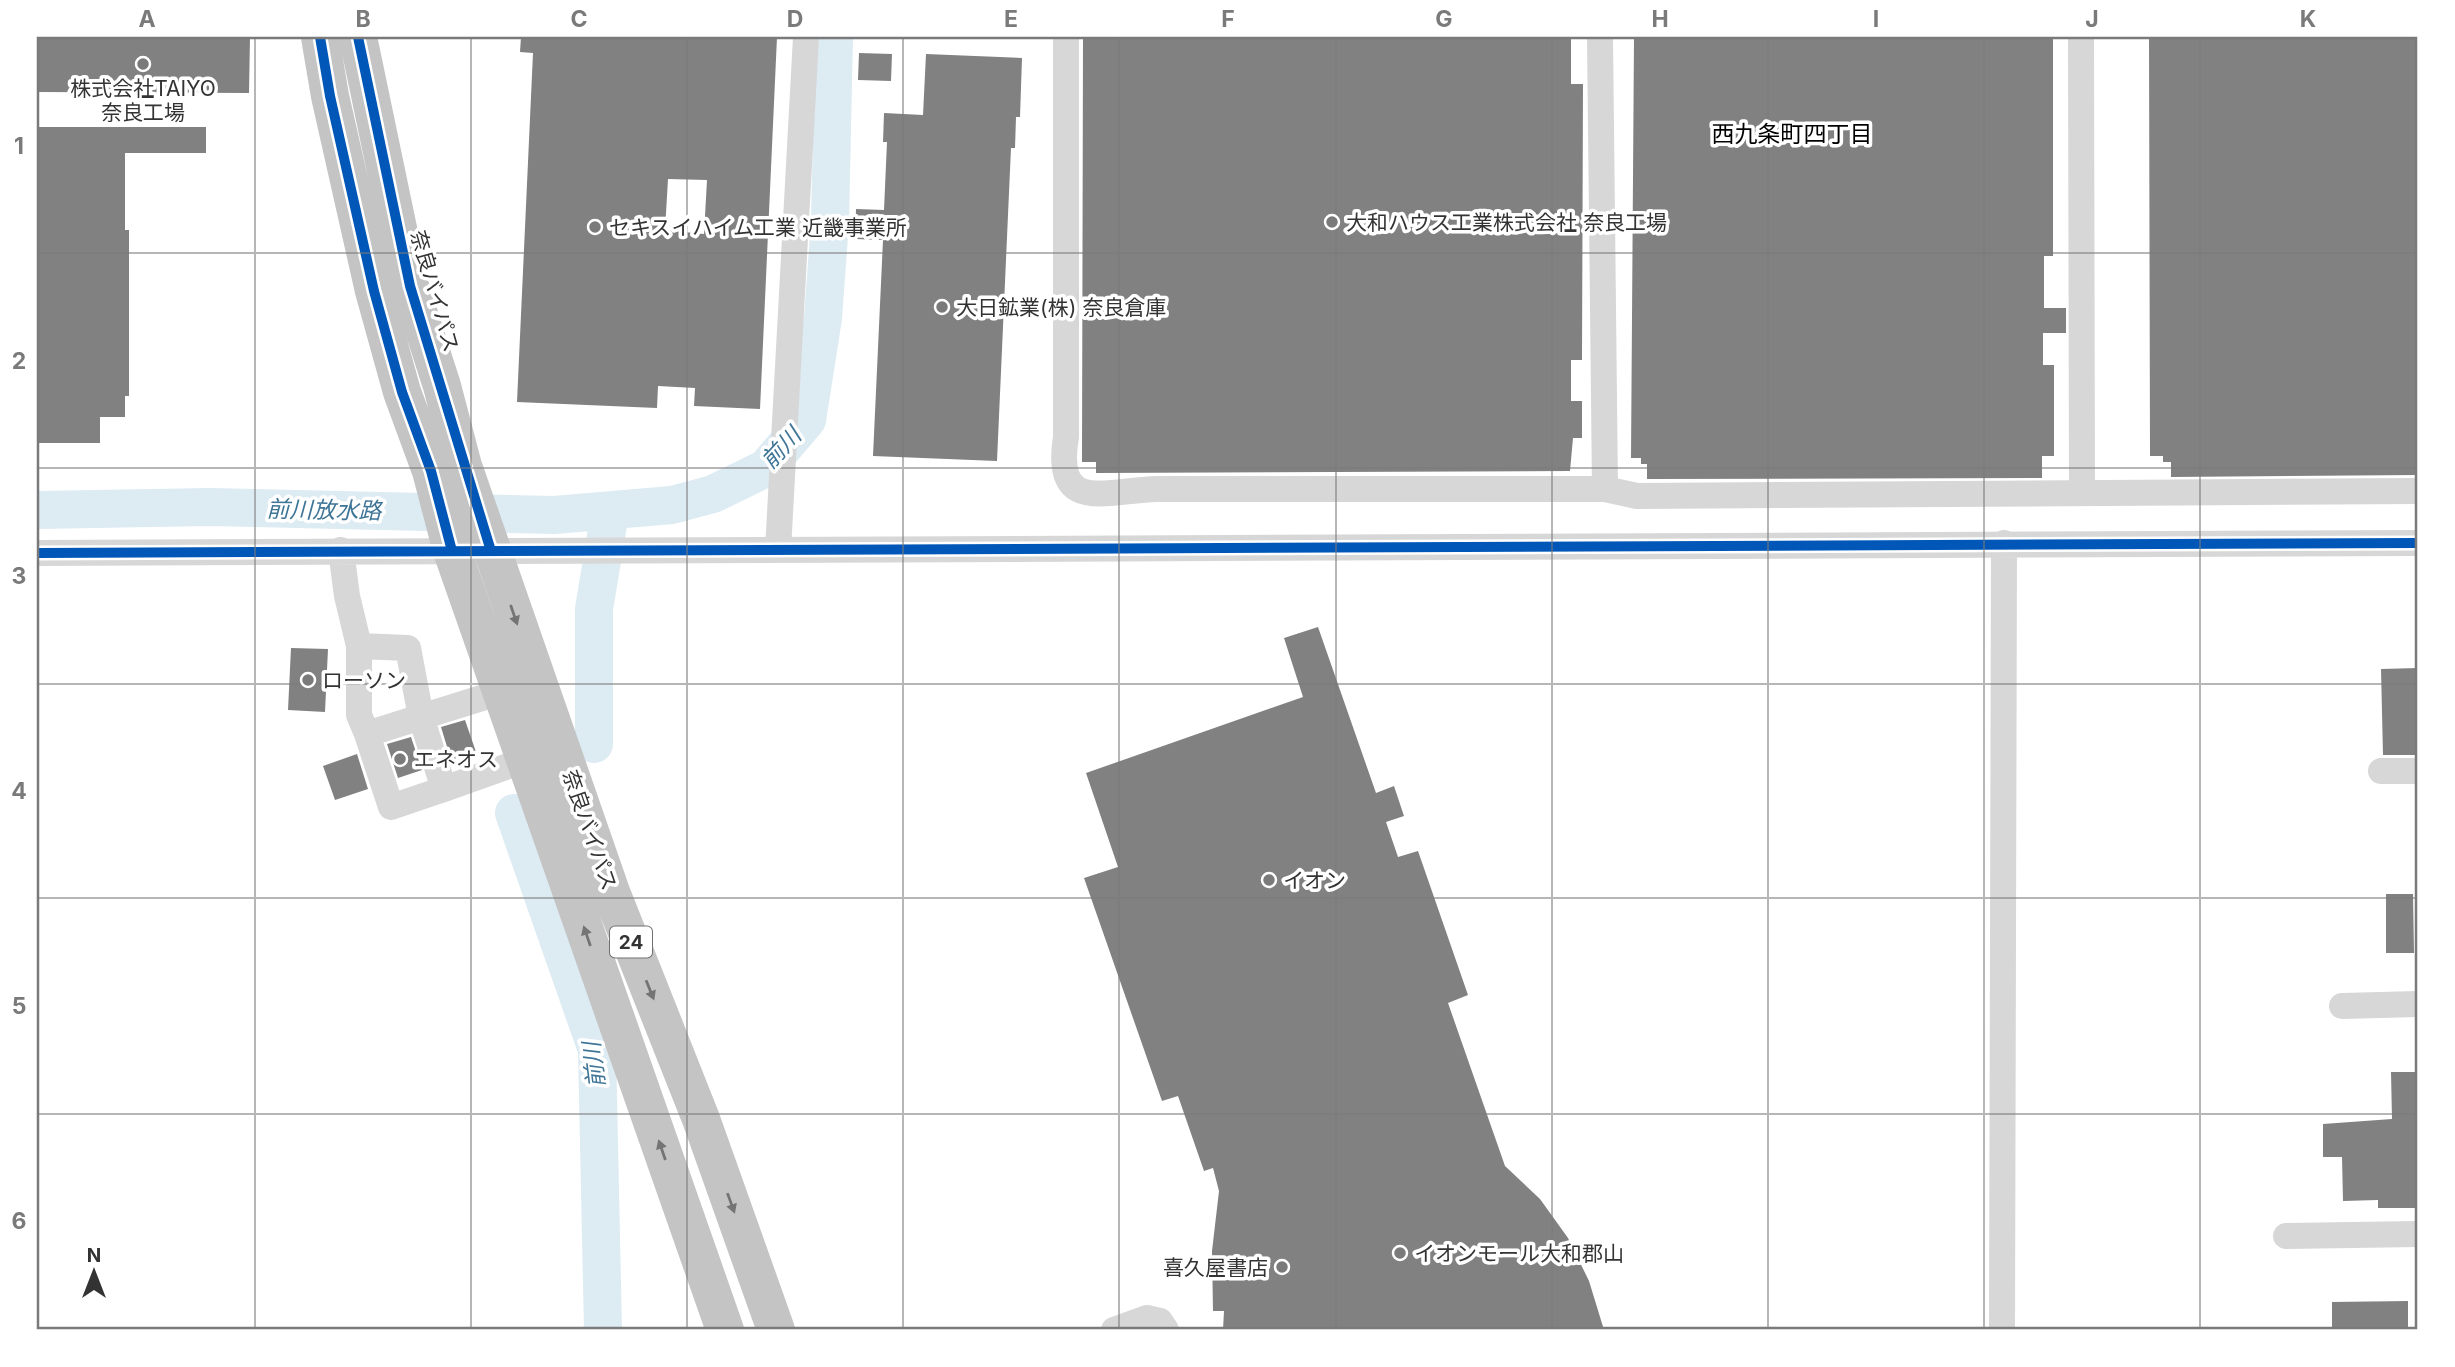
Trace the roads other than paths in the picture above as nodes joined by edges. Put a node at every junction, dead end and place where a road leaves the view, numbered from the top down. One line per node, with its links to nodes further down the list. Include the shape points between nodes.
1 (320, 37): 7 (highway, 奈良バイパス / 24, via 374,291 402,392)
2 (358, 37): 7 (highway, 奈良バイパス / 24, via 410,286 442,386)
3 (806, 37): 16 (street)
4 (1066, 37): 8 (street, via 1063,459 1075,488 1092,496 1157,489)
5 (1600, 37): 8 (street)
6 (2081, 37): 10 (street)
7 (447, 469): 11 (highway, 奈良バイパス / 24); 12 (highway, 奈良バイパス / 24)
8 (1605, 489): 10 (street, via 1637,496)
9 (2418, 491): 10 (street)
10 (2082, 493)
11 (487, 536): 12 (street); 16 (street); 31 (highway, 奈良バイパス / 24, one-way to 31, via 611,892 701,1119)
12 (447, 537): 15 (street); 19 (highway, 奈良バイパス / 24)
13 (2004, 543): 14 (street); 16 (street); 34 (street)
14 (2418, 543)
15 (341, 551): 17 (street); 18 (street)
16 (778, 551)
17 (37, 553)
18 (359, 646): 20 (street, via 408,648); 21 (street, via 359,715)
19 (501, 692): 20 (street); 22 (highway, 奈良バイパス / 24)
20 (421, 717): 21 (street); 25 (street)
21 (367, 734): 25 (street, via 391,807)
22 (525, 760): 25 (street); 30 (highway, 奈良バイパス / 24, one-way to 22)
23 (2381, 771): 24 (street)
24 (2418, 771)
25 (444, 789)
26 (2418, 1004): 27 (street)
27 (2342, 1006)
28 (2418, 1234): 29 (street)
29 (2286, 1236)
30 (726, 1330)
31 (776, 1330)
32 (1115, 1330): 33 (street, via 1147,1318 1160,1321)
33 (1166, 1330)
34 (2003, 1330)

